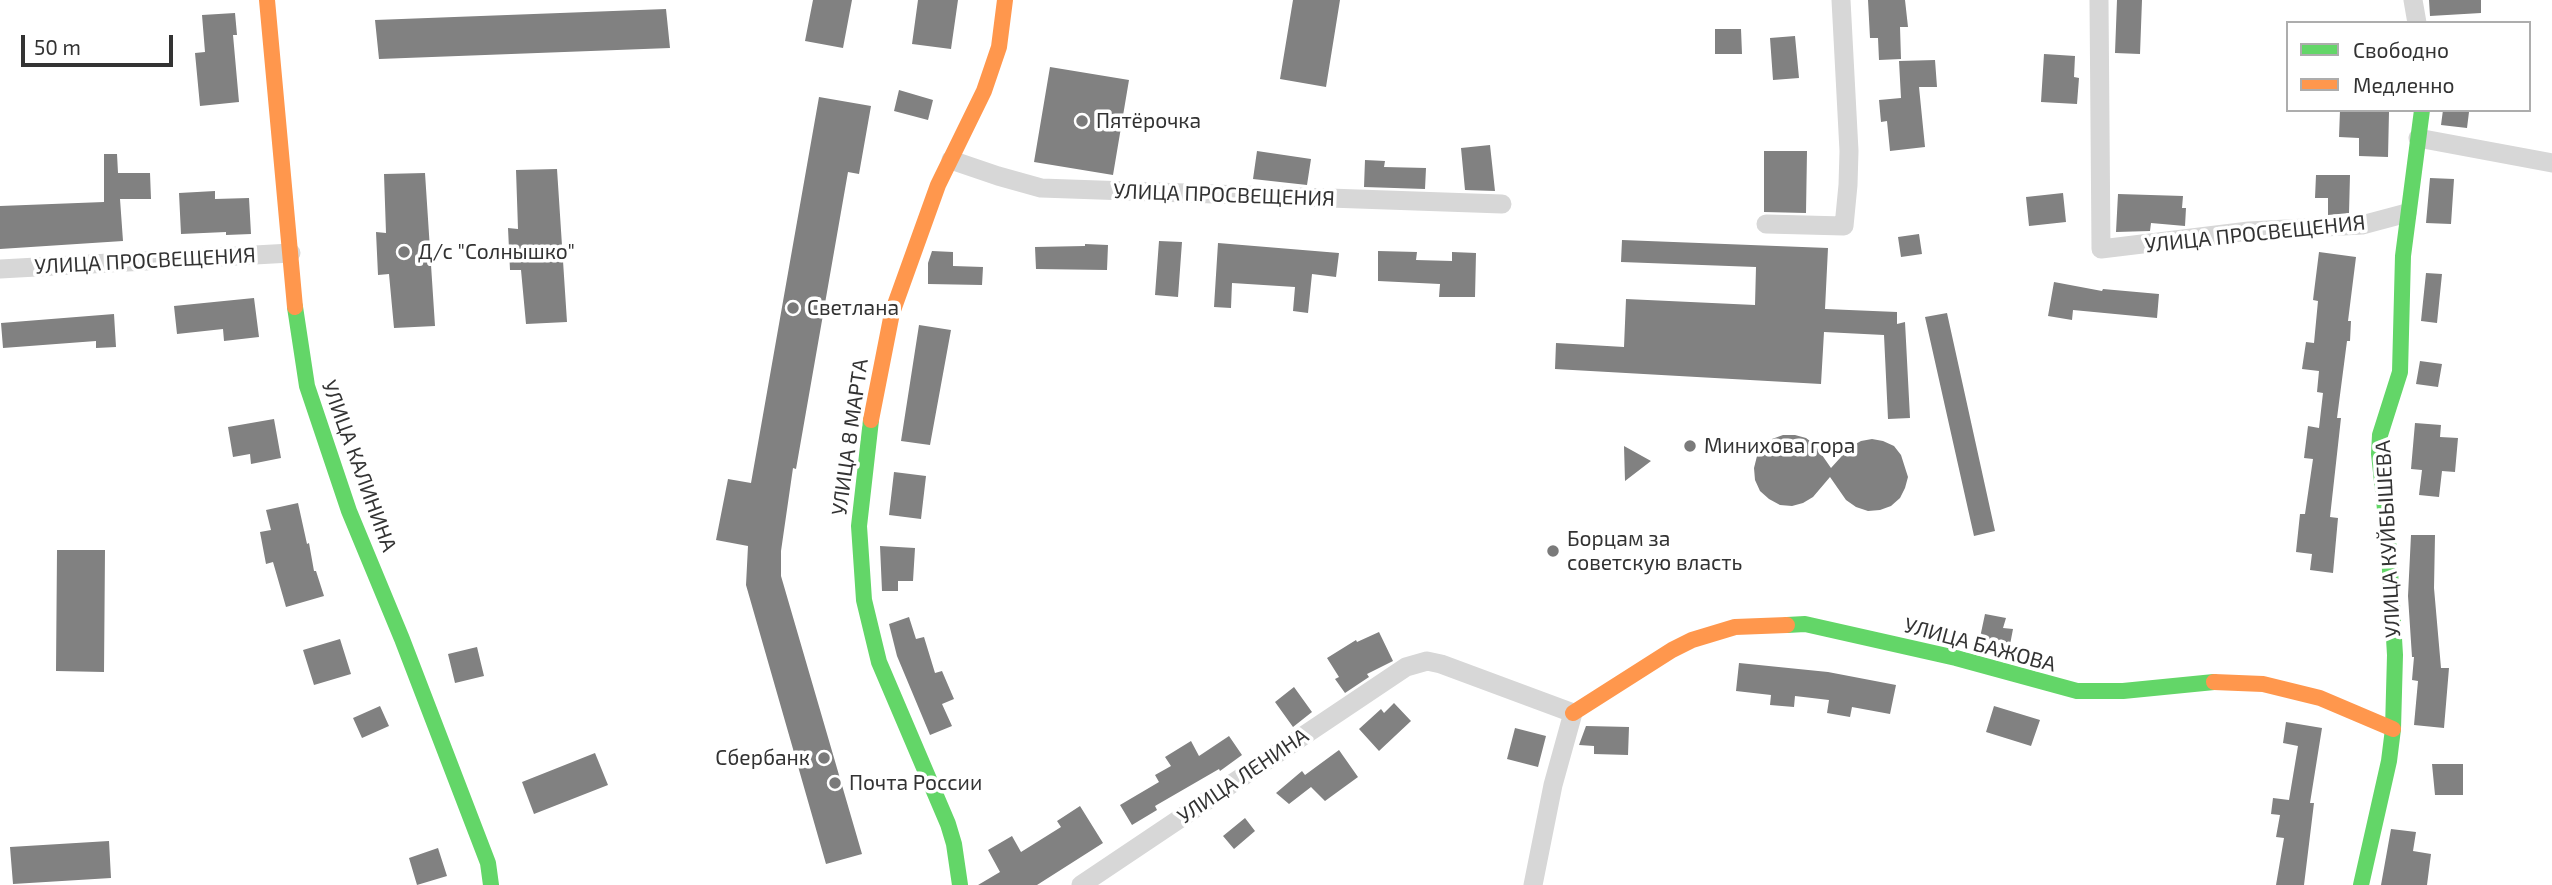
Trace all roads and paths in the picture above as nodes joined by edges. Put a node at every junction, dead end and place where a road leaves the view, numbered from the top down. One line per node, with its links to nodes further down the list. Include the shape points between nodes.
1 (267, 0): 14 (street, УЛИЦА КАЛИНИНА)
2 (1005, 0): 9 (street, УЛИЦА 8 МАРТА, via 999,47)
3 (1841, 0): 13 (street, via 1849,151 1844,226)
4 (2099, 0): 12 (street, УЛИЦА ПРОСВЕЩЕНИЯ, via 2101,249 2249,231 2362,225)
5 (2413, 0): 6 (street)
6 (2417, 21)
7 (2422, 112): 8 (street, УЛИЦА КУЙБЫШЕВА)
8 (2418, 138): 10 (street); 12 (street, УЛИЦА КУЙБЫШЕВА)
9 (951, 160): 11 (street, УЛИЦА ПРОСВЕЩЕНИЯ, via 1041,187); 19 (street, УЛИЦА 8 МАРТА, via 916,241 892,313 872,412 859,537 864,600 879,662 948,824)
10 (2552, 163)
11 (1502, 204)
12 (2407, 213): 17 (street, УЛИЦА КУЙБЫШЕВА, via 2400,372 2379,454 2395,655)
13 (1766, 224)
14 (290, 253): 15 (street, УЛИЦА ПРОСВЕЩЕНИЯ); 18 (street, УЛИЦА КАЛИНИНА, via 298,333 314,412 488,863)
15 (0, 269)
16 (1573, 713): 17 (street, УЛИЦА БАЖОВА, via 1692,640 1735,627 1805,624 1956,657 2077,691 2220,682 2263,684 2320,698); 20 (street, УЛИЦА ЛЕНИНА, via 1441,664 1427,661 1406,667); 21 (street)
17 (2393, 729): 22 (street, УЛИЦА КУЙБЫШЕВА)
18 (491, 885)
19 (960, 885)
20 (1081, 885)
21 (1533, 885)
22 (2361, 885)

